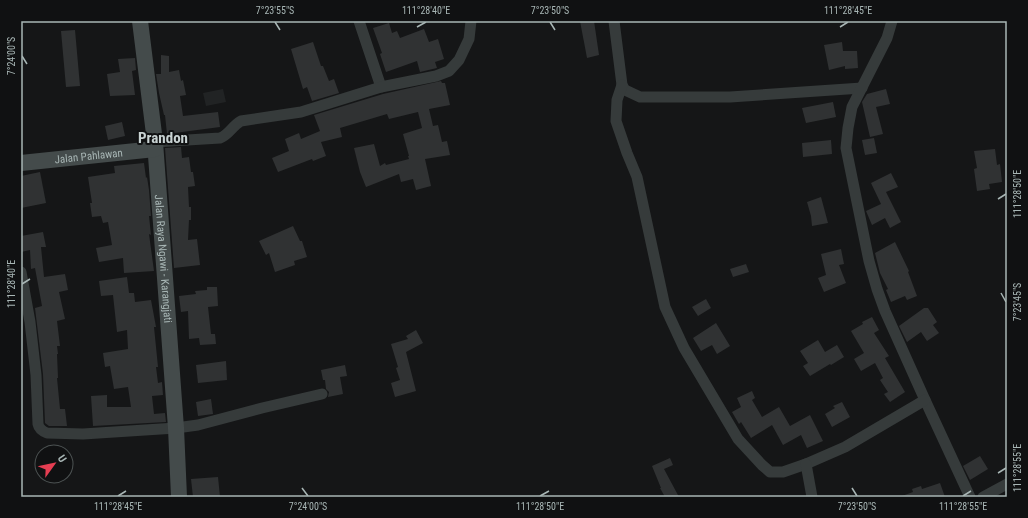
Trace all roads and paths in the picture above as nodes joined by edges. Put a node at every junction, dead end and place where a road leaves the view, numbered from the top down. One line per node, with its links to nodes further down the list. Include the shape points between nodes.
1 (143, 21): 9 (main road, Jalan Raya Ngawi - Karangjati)
2 (358, 21): 7 (street)
3 (471, 21): 7 (street, via 469,39 459,60 449,71)
4 (614, 21): 6 (street)
5 (892, 21): 8 (street, via 887,38)
6 (622, 85): 8 (street, via 625,90 640,97 730,97); 15 (street, via 617,100 616,121 637,177 665,307 684,348 738,440 766,469 770,472 783,472)
7 (381, 87): 9 (street, via 301,112 241,121 220,138)
8 (862, 88): 13 (street, via 852,107 846,148 848,158 877,289)
9 (155, 146): 10 (main road, Jalan Pahlawan); 14 (main road, Jalan Raya Ngawi - Karangjati)
10 (21, 163)
11 (21, 272): 14 (street, via 30,322 38,424 41,430 47,433 83,434)
12 (322, 394): 14 (street, via 198,425)
13 (925, 400): 15 (street, via 845,446); 19 (street)
14 (176, 428): 17 (main road, Jalan Raya Ngawi - Karangjati)
15 (806, 464): 18 (street)
16 (1007, 484): 20 (street)
17 (179, 497)
18 (812, 497)
19 (970, 497)
20 (983, 497)

